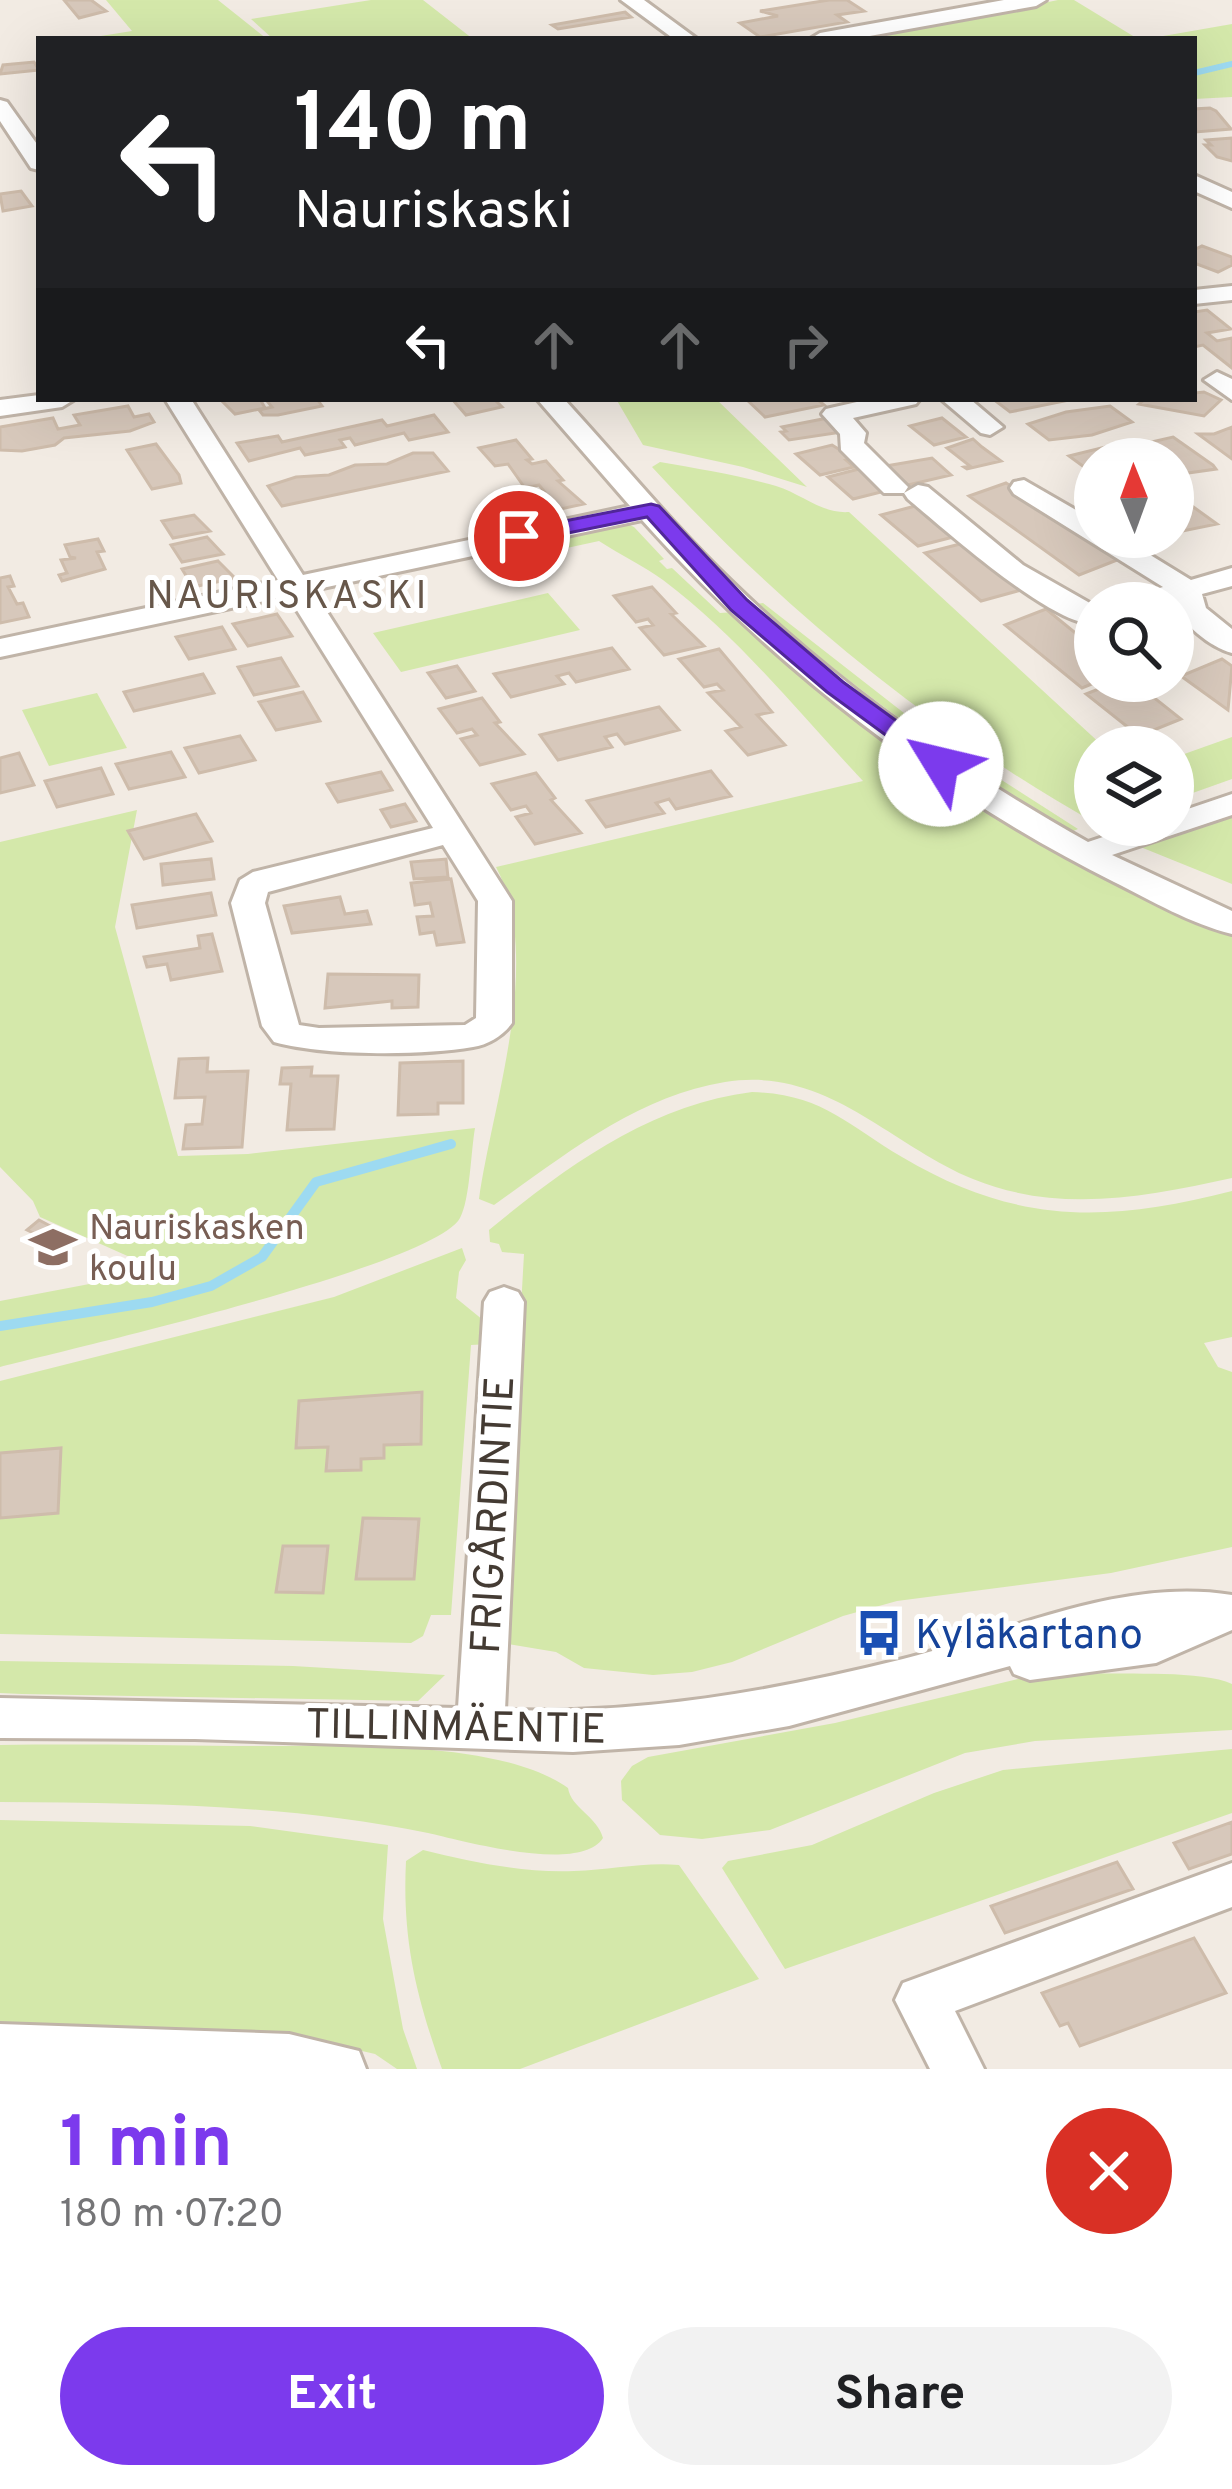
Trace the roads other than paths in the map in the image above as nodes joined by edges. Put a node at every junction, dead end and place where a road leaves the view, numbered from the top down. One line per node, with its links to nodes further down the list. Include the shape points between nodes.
1 (631, 0): 3 (street)
2 (1036, 0): 4 (street)
3 (683, 36)
4 (837, 36)
5 (0, 106): 6 (street)
6 (36, 159)
7 (1232, 172): 8 (street)
8 (1197, 177)
9 (1197, 179): 10 (street)
10 (1232, 201)
11 (1232, 293): 12 (street)
12 (1197, 297)
13 (41, 402): 18 (street)
14 (180, 402): 26 (street)
15 (553, 402): 21 (street)
16 (893, 402): 28 (street, via 835,414 853,433 850,444 1013,571)
17 (958, 402): 19 (street)
18 (0, 408)
19 (990, 427)
20 (1024, 488): 22 (street)
21 (651, 510): 26 (street); 36 (street, via 739,605 835,687)
22 (1074, 520)
23 (1133, 558): 25 (street)
24 (1232, 577): 27 (street)
25 (1169, 582)
26 (292, 585): 31 (street); 34 (street)
27 (1194, 588)
28 (1074, 607)
29 (1194, 614): 30 (street)
30 (1232, 644)
31 (0, 648)
32 (1232, 804): 33 (street)
33 (1194, 818)
34 (452, 832): 34 (street, via 495,901 494,1023 472,1036 287,1034 248,902 252,887)
35 (1108, 846): 36 (street)
36 (1087, 853): 37 (street)
37 (1232, 924)
38 (504, 1302): 41 (street, FRIGÅRDINTIE)
39 (1231, 1614): 41 (street, TILLINMÄENTIE, via 1156,1644 907,1677 679,1725)
40 (0, 1718): 41 (street, TILLINMÄENTIE)
41 (480, 1729)
42 (1232, 1886): 45 (street, via 920,2000)
43 (0, 2049): 44 (street, via 289,2059)
44 (340, 2069)
45 (958, 2069)

